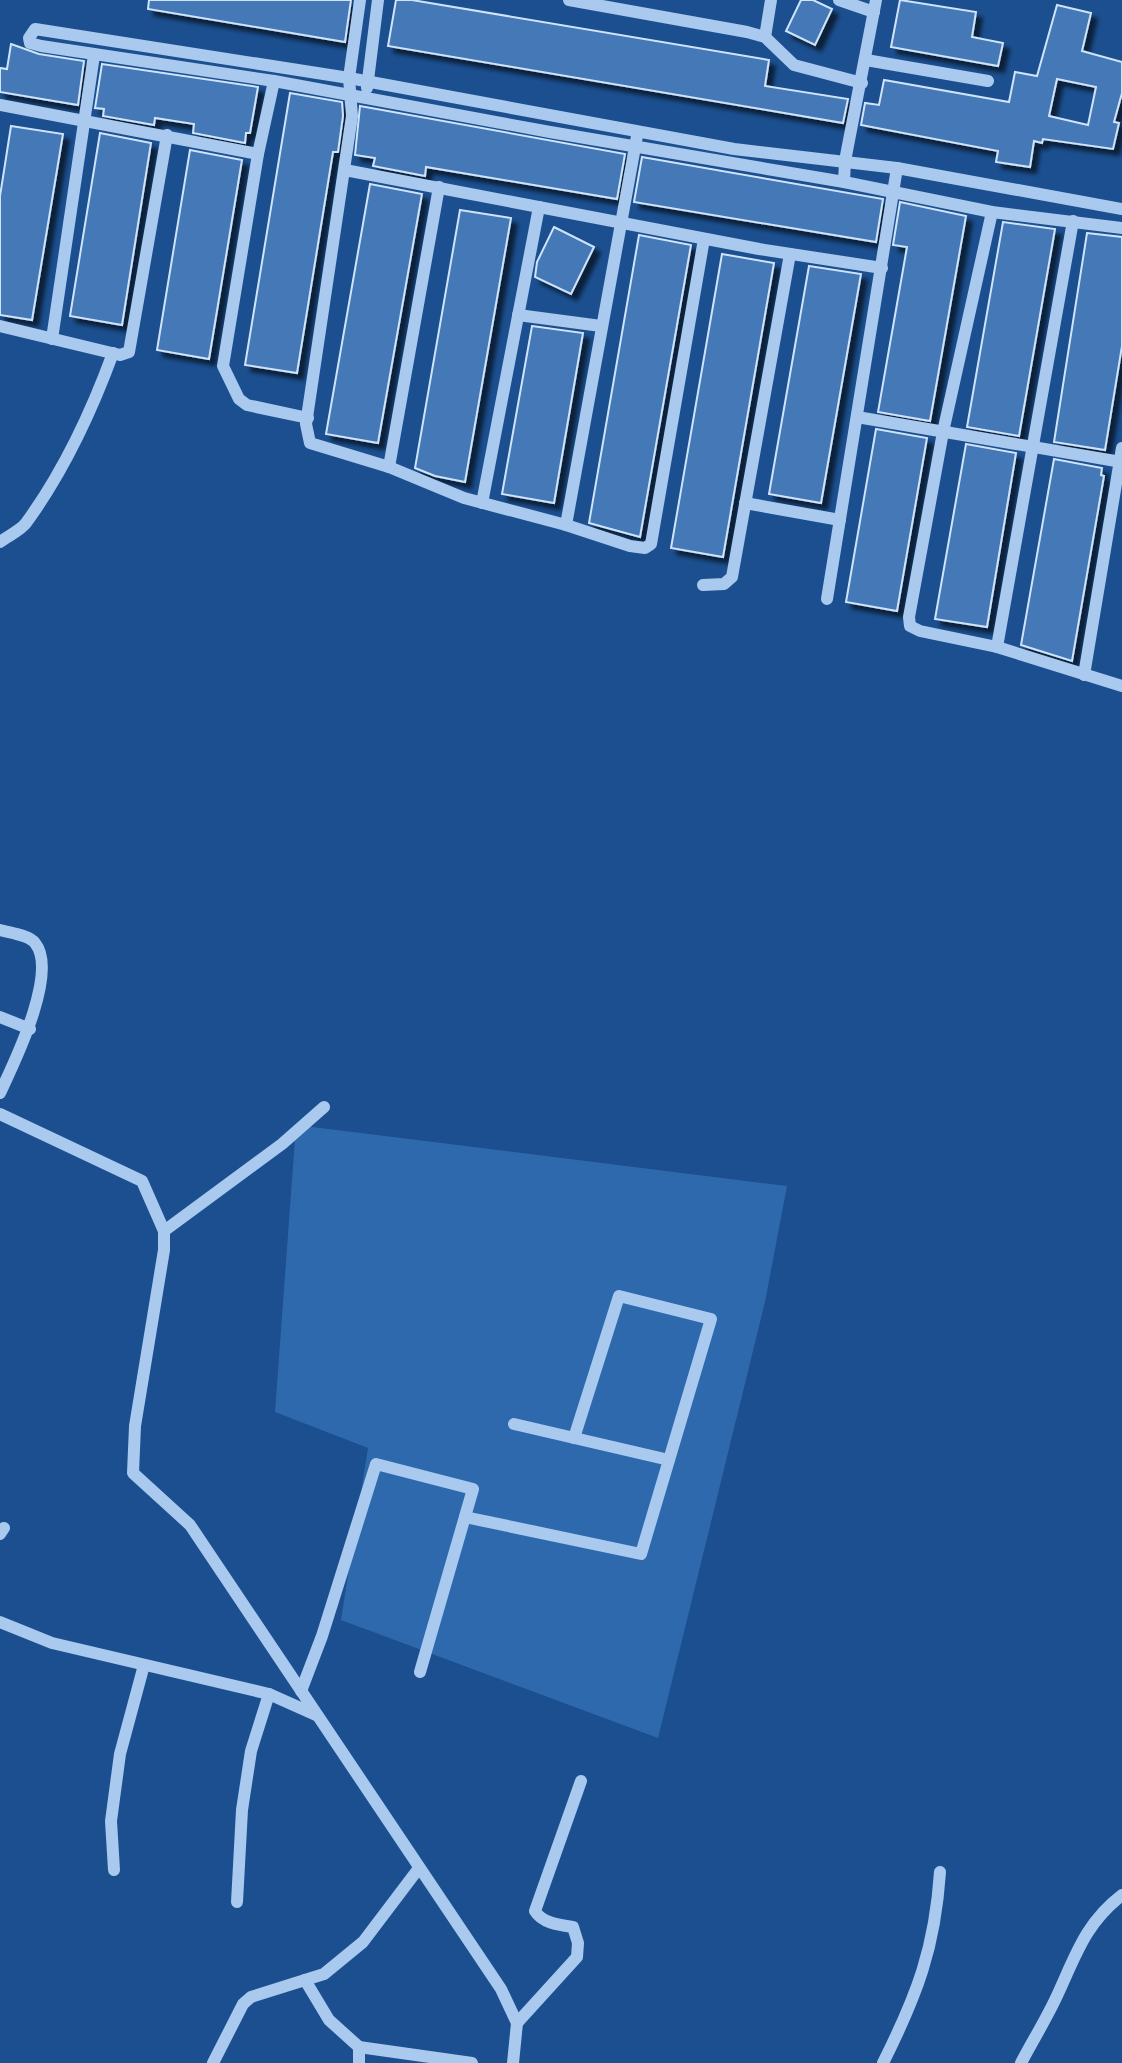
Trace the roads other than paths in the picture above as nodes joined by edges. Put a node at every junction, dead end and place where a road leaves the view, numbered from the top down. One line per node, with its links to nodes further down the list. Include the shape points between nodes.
1 (360, 0): 10 (street)
2 (378, 0): 13 (street)
3 (569, 0): 7 (street)
4 (771, 0): 7 (street)
5 (839, 0): 6 (street)
6 (875, 6): 9 (street)
7 (765, 37): 14 (street, via 794,65)
8 (93, 55): 10 (street, via 34,45 29,38 35,29 102,37); 12 (street); 19 (street)
9 (866, 60): 11 (street); 14 (street)
10 (349, 78): 13 (street); 15 (street)
11 (988, 80)
12 (274, 81): 15 (street); 22 (street)
13 (368, 81): 16 (street); 21 (street)
14 (862, 83): 23 (street)
15 (348, 94): 16 (street); 18 (street)
16 (364, 98): 18 (street); 21 (street, via 550,132)
17 (0, 105): 19 (street)
18 (352, 116): 25 (street)
19 (83, 120): 20 (street); 41 (street)
20 (167, 135): 22 (street); 42 (street, via 129,352)
21 (637, 138): 23 (street); 26 (street); 33 (street)
22 (258, 154): 44 (street, via 223,366 239,399 247,405)
23 (845, 160): 24 (street); 26 (street)
24 (897, 168): 28 (street); 30 (street)
25 (345, 170): 27 (street); 44 (street)
26 (844, 182): 28 (street)
27 (439, 187): 29 (street); 48 (street)
28 (892, 191): 31 (street); 37 (street)
29 (539, 206): 33 (street); 38 (street)
30 (1122, 209)
31 (992, 212): 32 (street); 45 (street)
32 (1073, 221): 34 (street); 46 (street)
33 (621, 223): 35 (street); 40 (street)
34 (1122, 228)
35 (704, 239): 36 (street); 52 (street, via 650,544 630,546)
36 (790, 254): 37 (street); 50 (street)
37 (882, 268): 43 (street)
38 (518, 315): 40 (street); 49 (street)
39 (0, 326): 41 (street)
40 (601, 326): 52 (street)
41 (52, 339): 42 (street)
42 (113, 353): 53 (street, via 72,449 26,524)
43 (857, 417): 45 (street); 51 (street)
44 (308, 418): 48 (street, via 305,431 310,443)
45 (943, 432): 46 (street); 56 (street, via 910,626)
46 (1032, 447): 47 (street); 56 (street)
47 (1121, 457): 57 (street)
48 (389, 467): 49 (street)
49 (482, 503): 52 (street)
50 (745, 503): 51 (street); 54 (street, via 732,577 724,583)
51 (840, 520): 55 (street)
52 (566, 525)
53 (0, 542)
54 (702, 585)
55 (827, 599)
56 (997, 647): 57 (street)
57 (1084, 675): 58 (street)
58 (1122, 686)
59 (0, 930): 61 (street, via 33,940 42,953)
60 (0, 1017): 61 (street)
61 (30, 1029): 62 (street)
62 (0, 1093)
63 (324, 1107): 65 (street, via 282,1144)
64 (0, 1114): 65 (street, via 142,1181)
65 (164, 1231): 73 (street, via 135,1426 133,1473 190,1525)
66 (514, 1424): 67 (street)
67 (574, 1438): 68 (street); 68 (street, via 619,1296 711,1319)
68 (669, 1460): 69 (street, via 641,1554)
69 (465, 1517): 72 (street); 73 (street, via 473,1489 376,1464)
70 (0, 1622): 71 (street, via 52,1643)
71 (144, 1664): 74 (street); 78 (street, via 120,1754 111,1821)
72 (420, 1672)
73 (301, 1691): 75 (street)
74 (270, 1694): 75 (street); 81 (street, via 251,1751 242,1810)
75 (316, 1715): 77 (street)
76 (581, 1781): 83 (street, via 535,1911 538,1917 573,1927 577,1957)
77 (419, 1868): 82 (street, via 363,1942 324,1974); 83 (street, via 501,1989)
78 (114, 1870)
79 (940, 1872): 89 (street, via 928,1963)
80 (1122, 1895): 90 (street, via 1097,1915)
81 (237, 1902)
82 (305, 1980): 84 (street, via 328,2020); 85 (street, via 251,1997 230,2025)
83 (517, 2023): 88 (street)
84 (359, 2047): 86 (street); 87 (street)
85 (213, 2063)
86 (359, 2063)
87 (472, 2063)
88 (513, 2063)
89 (883, 2063)
90 (1021, 2063)

